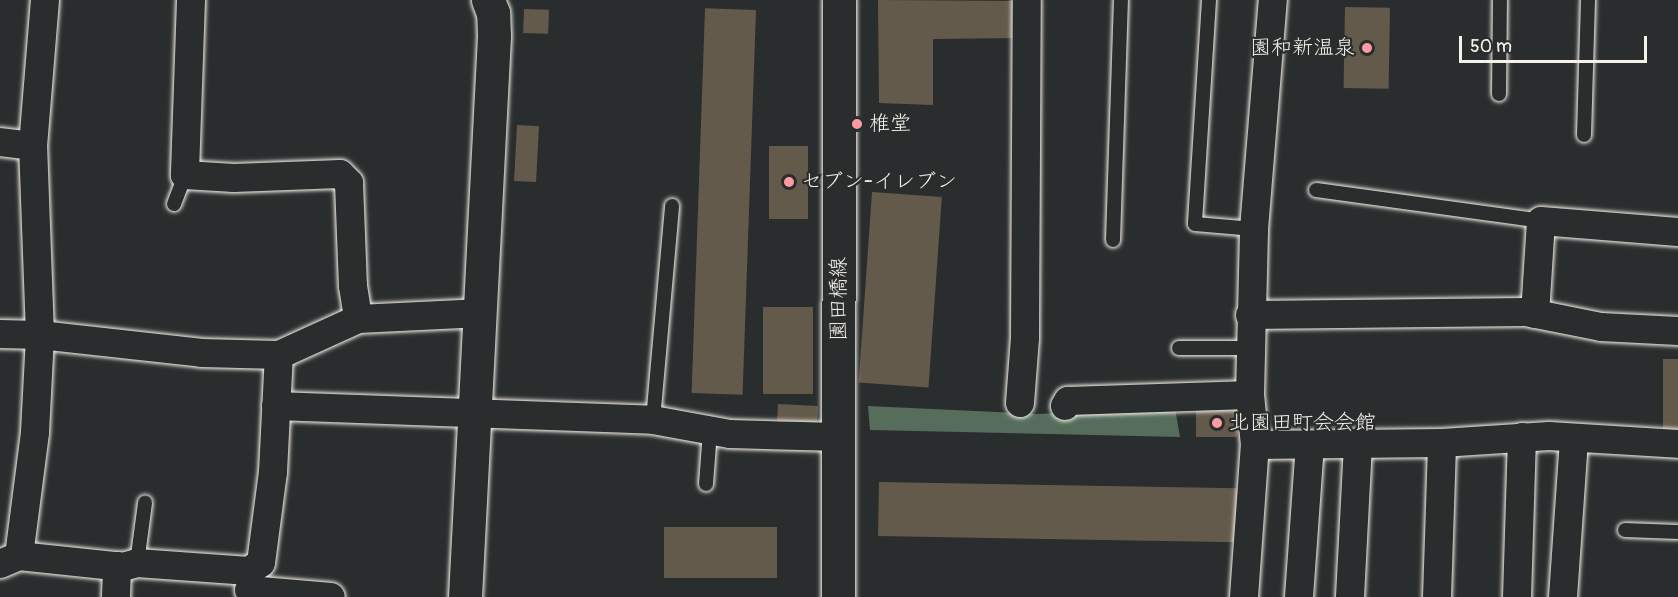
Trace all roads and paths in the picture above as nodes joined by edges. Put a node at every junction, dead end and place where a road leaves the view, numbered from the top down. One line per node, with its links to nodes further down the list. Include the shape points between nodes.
1 (45, 0): 14 (street)
2 (191, 0): 15 (street)
3 (488, 0): 23 (street, via 494,22)
4 (838, 0): 40 (street, 園田橋線)
5 (1027, 0): 34 (street, via 1025,338)
6 (1121, 0): 22 (lane)
7 (1209, 0): 20 (lane, via 1195,224)
8 (1273, 0): 20 (street)
9 (1500, 0): 11 (lane)
10 (1588, 0): 12 (lane)
11 (1499, 94)
12 (1584, 135)
13 (0, 142): 14 (street)
14 (33, 146): 29 (street)
15 (185, 176): 17 (lane); 26 (street, via 340,174 350,183 353,286)
16 (1316, 190): 19 (lane)
17 (174, 204)
18 (672, 206): 38 (lane)
19 (1541, 221): 21 (street); 24 (street)
20 (1254, 230): 25 (street)
21 (1678, 232)
22 (1113, 240)
23 (482, 313): 26 (street); 37 (street)
24 (1535, 314): 25 (street); 27 (street, via 1601,327)
25 (1250, 315): 31 (street)
26 (358, 319): 32 (street)
27 (1678, 332)
28 (0, 334): 29 (street)
29 (40, 335): 32 (street, via 124,347); 52 (street, via 35,432)
30 (1179, 348): 31 (lane)
31 (1250, 348): 33 (street)
32 (279, 355): 35 (street)
33 (1250, 395): 36 (street, via 1068,401); 46 (street)
34 (1020, 403)
35 (276, 406): 37 (street, via 448,410); 54 (street, via 273,472 261,563)
36 (1065, 406)
37 (477, 415): 38 (street); 57 (street)
38 (652, 420): 39 (street)
39 (710, 431): 40 (street); 48 (lane)
40 (840, 437): 58 (street, 園田橋線)
41 (1522, 437): 42 (street); 44 (street); 63 (street)
42 (1574, 438): 45 (street); 64 (street)
43 (1358, 442): 44 (street); 47 (street); 61 (street)
44 (1442, 443): 62 (street)
45 (1678, 444)
46 (1255, 445): 47 (street); 59 (street)
47 (1310, 445): 60 (street)
48 (706, 484)
49 (145, 503): 53 (lane)
50 (1625, 530): 51 (lane)
51 (1678, 532)
52 (9, 560): 53 (street)
53 (127, 565): 54 (street); 55 (street)
54 (249, 586): 56 (street)
55 (116, 597)
56 (331, 597)
57 (465, 597)
58 (838, 597)
59 (1244, 597)
60 (1299, 597)
61 (1350, 597)
62 (1437, 597)
63 (1517, 597)
64 (1563, 597)

